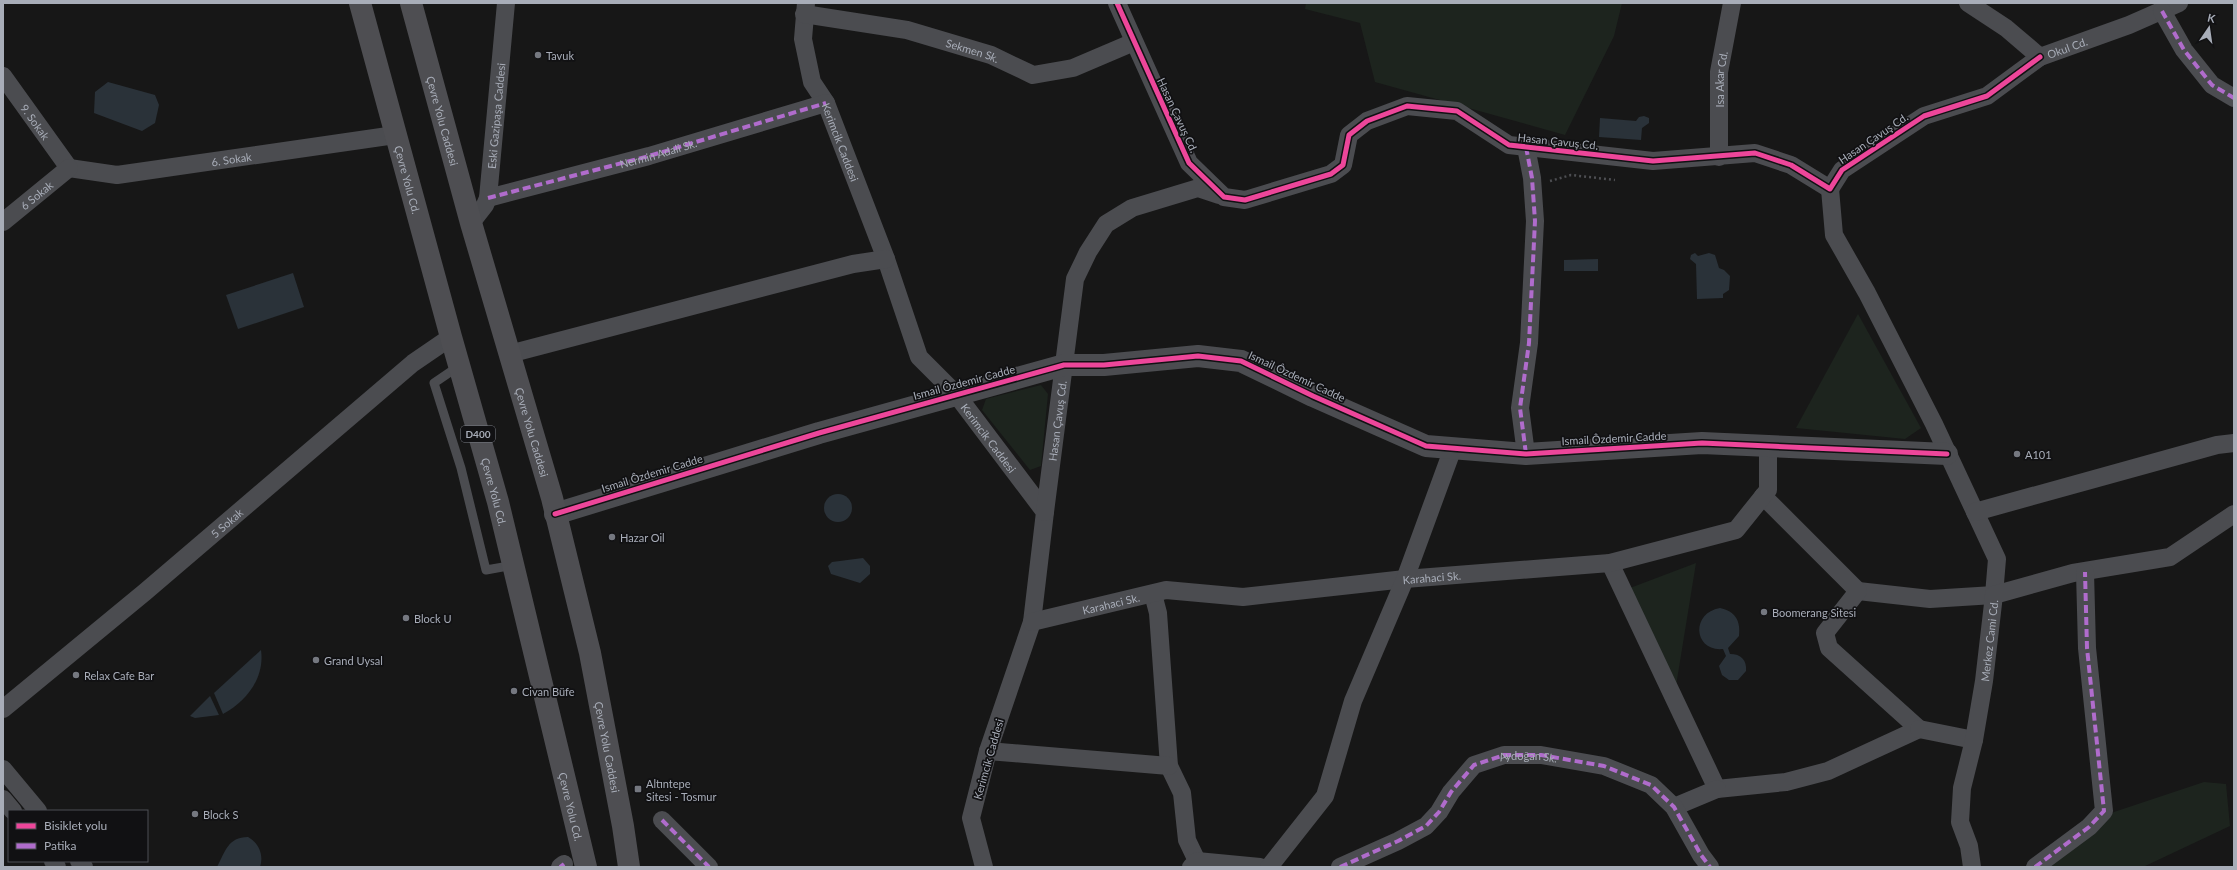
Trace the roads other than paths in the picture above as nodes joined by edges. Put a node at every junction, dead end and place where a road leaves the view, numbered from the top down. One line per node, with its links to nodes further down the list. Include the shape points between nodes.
1 (360, 3): 15 (highway, Çevre Yolu Cd. / D400)
2 (411, 3): 23 (highway, Çevre Yolu Caddesi)
3 (506, 3): 21 (street, Eski Gazipaşa Caddesi)
4 (1117, 3): 10 (street, Hasan Çavuş Cd.)
5 (1732, 3): 17 (street, Isa Akar Cd., via 1719,72)
6 (1968, 3): 11 (street, Okul Cd., via 2006,28)
7 (2179, 3): 9 (street, Okul Cd.)
8 (805, 8): 10 (street, Sekmen Sk., via 907,30 991,55 1033,75 1073,68); 14 (street, Kerimcik Caddesi, via 803,39 812,82)
9 (2162, 11): 11 (street, Okul Cd.); 13 (street, via 2184,50 2212,85)
10 (1134, 42): 20 (street, Hasan Çavuş Cd., via 1189,163)
11 (2040, 58): 19 (street, Hasan Çavuş Cd., via 1988,96 1924,116 1842,170)
12 (3, 76): 18 (street, 9. Sokak)
13 (2234, 98)
14 (826, 103): 21 (street, Nermin Adali Sk., via 649,156); 24 (street, Kerimcik Caddesi)
15 (395, 135): 18 (street, 6. Sokak, via 117,176); 25 (highway, Çevre Yolu Cd. / D400)
16 (1526, 147): 17 (street, Hasan Çavuş Cd., via 1653,161); 20 (street, Hasan Çavuş Cd., via 1509,146 1457,111 1408,106 1367,121 1349,135 1343,165 1332,174 1245,200); 33 (street, via 1535,221 1530,343 1520,408)
17 (1719, 157): 19 (street, Hasan Çavuş Cd., via 1755,153 1791,165)
18 (69, 168): 22 (street, 6 Sokak)
19 (1830, 189): 34 (street, via 1834,235 1867,293)
20 (1224, 197): 27 (street, Hasan Çavuş Cd., via 1198,188 1132,208 1106,224 1075,279)
21 (488, 198): 23 (street, Eski Gazipaşa Caddesi)
22 (3, 222)
23 (471, 223): 26 (highway, Çevre Yolu Caddesi)
24 (886, 259): 26 (street, via 853,264); 29 (street, Kerimcik Caddesi, via 919,357)
25 (450, 338): 28 (highway, Çevre Yolu Cd. / D400); 48 (street, 5 Sokak, via 413,363 145,592)
26 (509, 354): 38 (highway, Çevre Yolu Caddesi)
27 (1064, 365): 29 (street, Ismail Ôzdemir Cadde); 32 (street, Ismail Ôzdemir Cadde, via 1104,365 1198,356 1241,360 1313,396 1426,446); 36 (street, Hasan Çavuş Cd.)
28 (459, 366): 41 (highway, Çevre Yolu Cd. / D400); 41 (lane, via 434,383 461,468 486,570)
29 (956, 394): 36 (street, Kerimcik Caddesi); 38 (street, Ismail Ôzdemir Cadde)
30 (2234, 443): 37 (street, via 2217,445)
31 (1768, 445): 33 (street, Ismail Ôzdemir Cadde, via 1702,443); 34 (street, Ismail Ôzdemir Cadde); 35 (street, Karahaci Sk., via 1768,490)
32 (1453, 448): 33 (street, Ismail Ôzdemir Cadde); 43 (street)
33 (1526, 454)
34 (1947, 454): 37 (street)
35 (1763, 496): 40 (street, Karahaci Sk., via 1736,530); 44 (street)
36 (1045, 512): 47 (street, Kerimcik Caddesi)
37 (1975, 512): 46 (street, via 1997,558)
38 (555, 514): 62 (highway, Çevre Yolu Caddesi, via 590,653)
39 (2234, 514): 42 (street, Merkez Cami Cd., via 2170,557)
40 (1610, 564): 43 (street, Karahaci Sk.); 54 (street)
41 (515, 565): 61 (highway, Çevre Yolu Cd. / D400)
42 (2085, 572): 46 (street, Merkez Cami Cd.); 70 (street, via 2087,648 2104,810 2089,827)
43 (1405, 579): 45 (street, Karahaci Sk., via 1243,596 1166,590); 66 (street, via 1353,701 1325,796)
44 (1858, 591): 46 (street, via 1930,599); 49 (street, via 1825,633 1829,648)
45 (1153, 594): 47 (street, Karahaci Sk.); 52 (street, via 1158,613)
46 (1994, 595): 50 (street, Merkez Cami Cd.)
47 (1032, 622): 51 (street, Kerimcik Caddesi)
48 (3, 709)
49 (1919, 729): 50 (street); 54 (street, via 1828,771 1786,782)
50 (1974, 740): 69 (street, Merkez Cami Cd., via 1962,788 1960,822 1969,846)
51 (988, 751): 52 (street); 64 (street, Kerimcik Caddesi, via 972,818)
52 (1169, 766): 60 (street, via 1182,793 1186,840)
53 (3, 769): 58 (street)
54 (1717, 789): 56 (street)
55 (3, 799): 57 (street)
56 (1674, 807): 67 (street, Aydoğan Sk., via 1651,785 1604,766 1541,755 1504,755 1474,765 1426,826); 68 (street, Aydoğan Sk.)
57 (12, 810)
58 (37, 810)
59 (662, 820): 63 (street)
60 (1194, 864): 65 (street)
61 (586, 867)
62 (629, 867)
63 (709, 867)
64 (984, 867)
65 (1260, 867)
66 (1269, 867)
67 (1340, 867)
68 (1710, 867)
69 (1972, 867)
70 (2035, 867)

